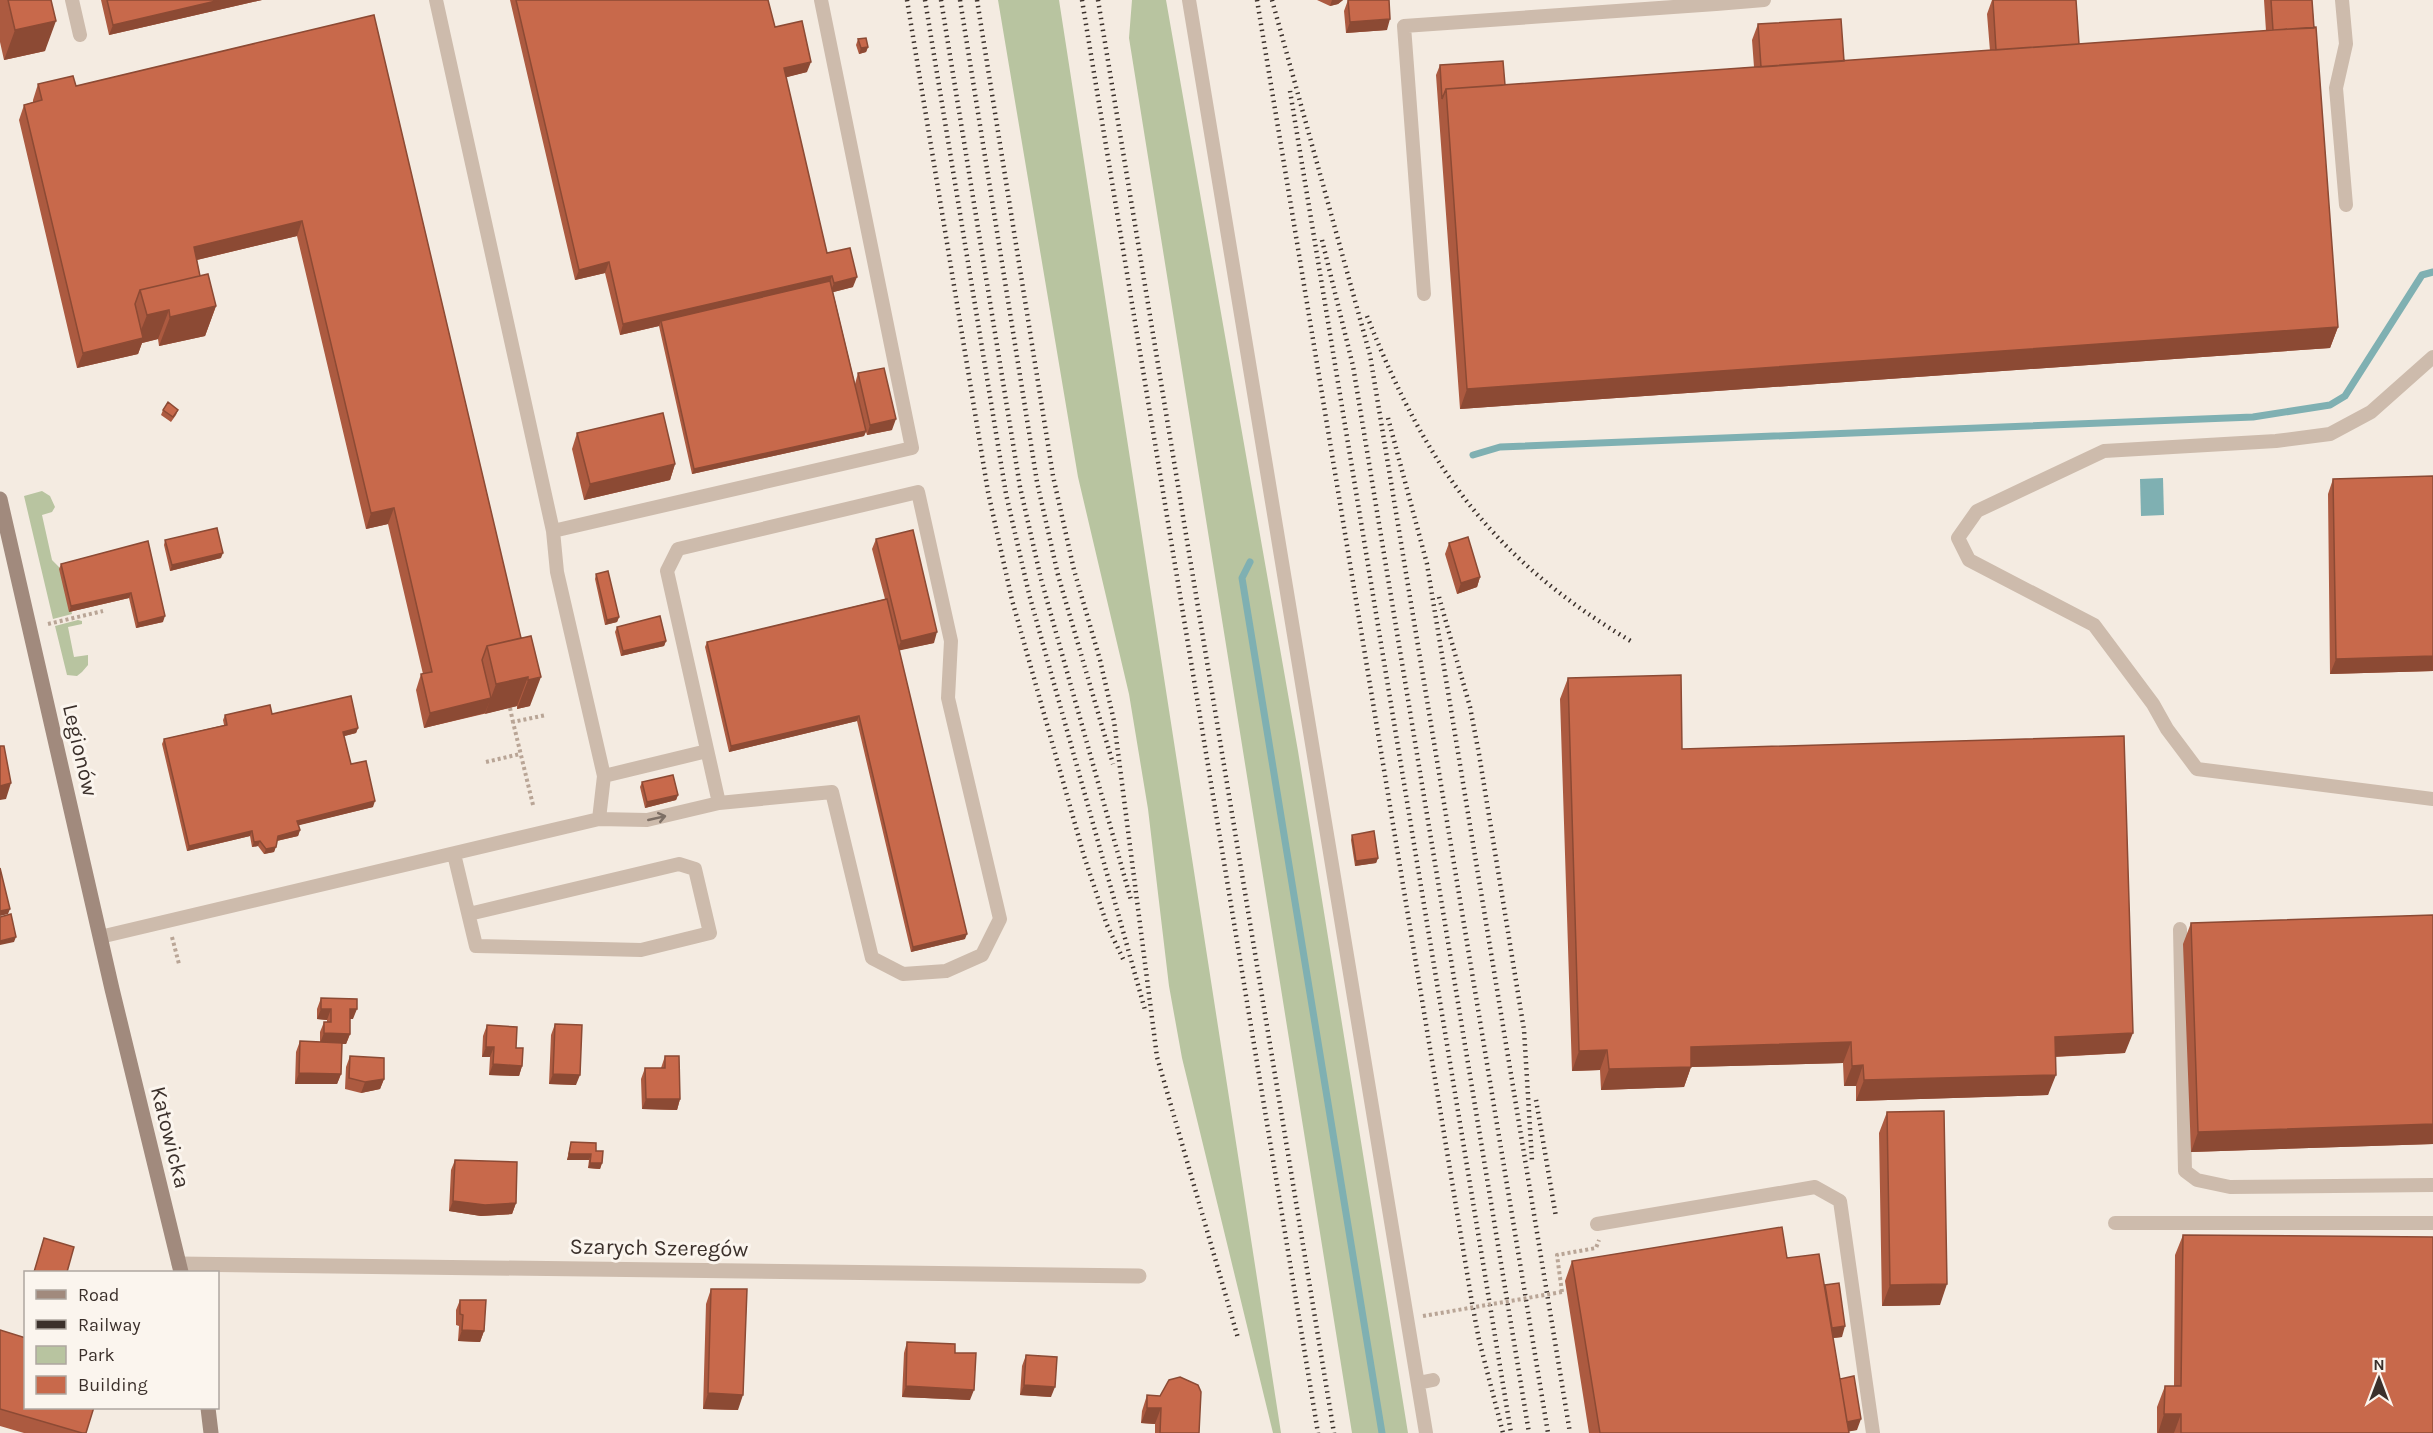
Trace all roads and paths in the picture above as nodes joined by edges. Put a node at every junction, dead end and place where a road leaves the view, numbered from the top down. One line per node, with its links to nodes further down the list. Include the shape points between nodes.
1 (72, 0): 8 (lane)
2 (436, 0): 13 (lane)
3 (821, 0): 13 (lane, via 912,448)
4 (1189, 0): 44 (lane)
5 (1764, 0): 7 (lane)
6 (2342, 0): 9 (lane, via 2346,44 2336,88)
7 (1715, 2): 10 (lane, via 1404,26)
8 (80, 35)
9 (2346, 205)
10 (1424, 294)
11 (2433, 357): 24 (lane, via 2371,412 2330,434 2104,451 1977,511 1958,538 1970,560 2094,625 2197,769)
12 (0, 500): 14 (street, Legionów)
13 (553, 531): 23 (lane, via 557,572)
14 (6, 557): 31 (street, Legionów)
15 (103, 611): 16 (path)
16 (47, 624)
17 (510, 708): 19 (path)
18 (546, 715): 19 (path)
19 (513, 722): 21 (path)
20 (707, 751): 23 (lane); 25 (lane); 25 (lane, via 667,571 678,549 918,492 951,641 948,698 1000,919 982,955 946,972 903,974 872,958 832,792)
21 (520, 754): 22 (path); 26 (path)
22 (486, 762)
23 (604, 776): 27 (lane)
24 (2433, 799)
25 (719, 803): 27 (lane, one-way to 25, via 647,820)
26 (533, 805)
27 (599, 819): 28 (lane)
28 (454, 854): 29 (lane); 31 (lane)
29 (469, 915): 29 (lane, via 476,946 641,950 710,933 695,869 679,864)
30 (2180, 929): 35 (lane, via 2186,1171 2197,1180 2230,1187)
31 (100, 937): 34 (street, Legionów)
32 (173, 941): 33 (path)
33 (179, 964)
34 (117, 1011): 40 (street, Katowicka)
35 (2433, 1185)
36 (2115, 1222): 37 (lane)
37 (2433, 1223)
38 (1597, 1224): 48 (lane, via 1815,1187 1840,1201)
39 (1584, 1250): 42 (path, bridge, via 1557,1255 1562,1292)
40 (180, 1268): 41 (street, Szarych Szeregów)
41 (1138, 1276)
42 (1423, 1316)
43 (1433, 1380): 44 (lane)
44 (1418, 1383): 47 (lane)
45 (208, 1409): 46 (street)
46 (212, 1433)
47 (1426, 1433)
48 (1873, 1433)

